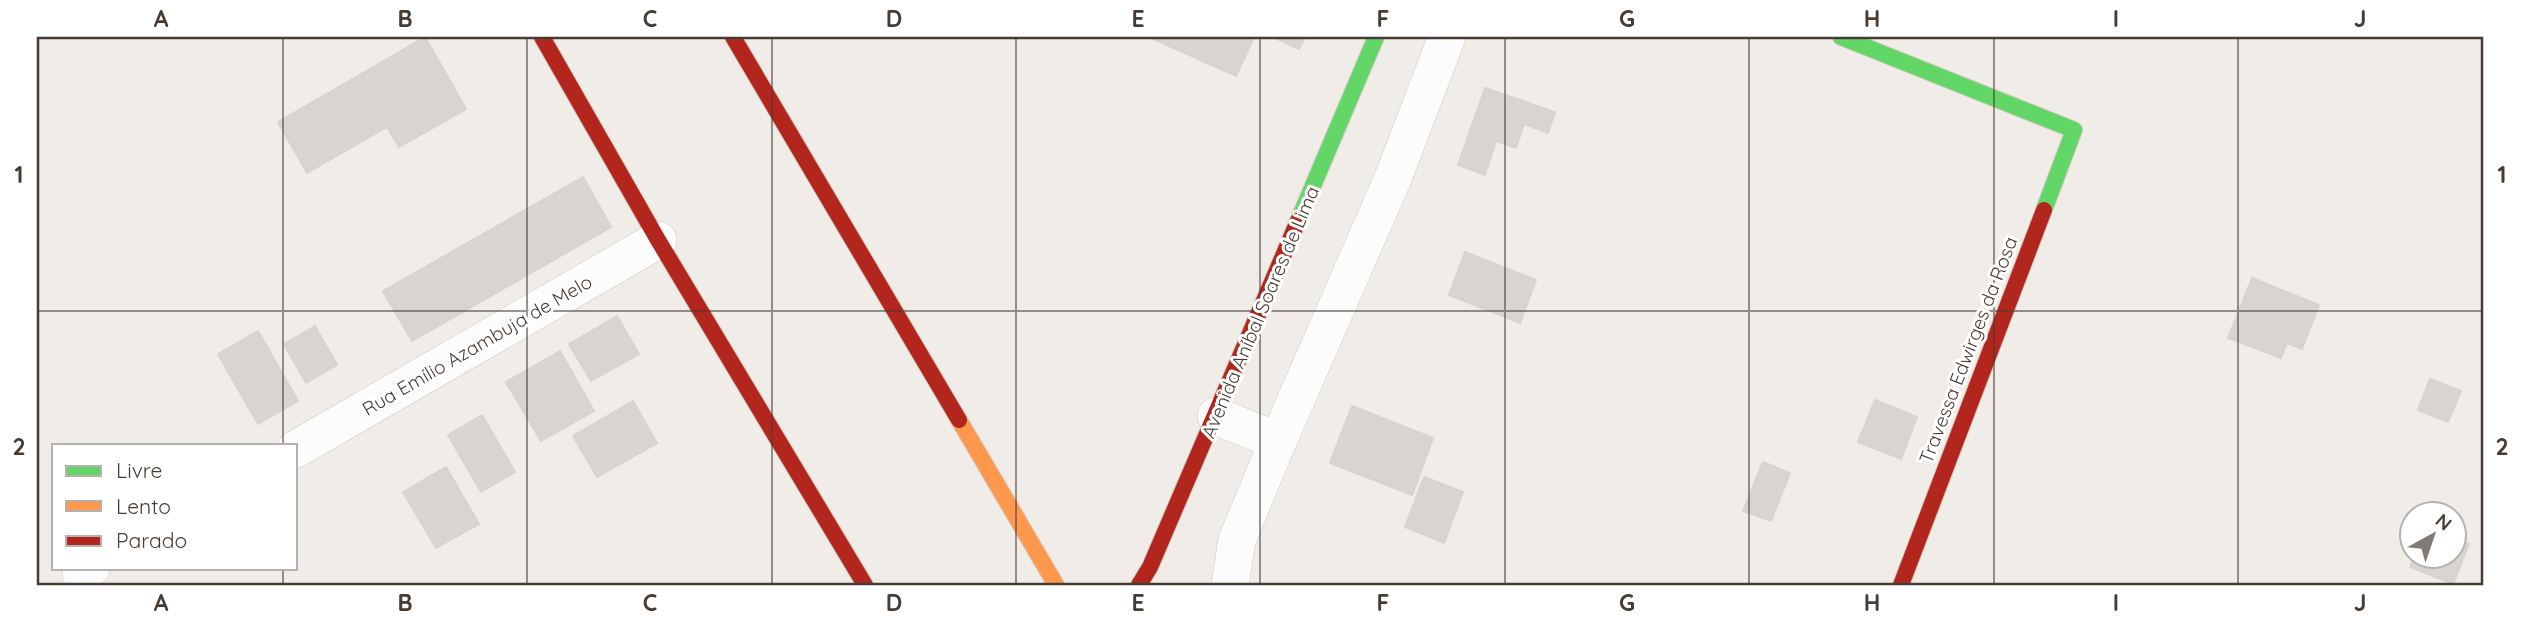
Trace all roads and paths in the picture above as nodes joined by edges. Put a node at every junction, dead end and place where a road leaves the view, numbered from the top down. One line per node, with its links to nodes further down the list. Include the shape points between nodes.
1 (542, 37): 6 (street)
2 (733, 37): 11 (street)
3 (1376, 37): 7 (street, Avenida Aníbal Soares de Lima)
4 (1447, 37): 8 (street, via 1393,178)
5 (1841, 37): 14 (street, Travessa Edwirges da Rosa, via 2074,130)
6 (658, 240): 9 (street, Rua Emílio Azambuja de Melo); 10 (street)
7 (1216, 416): 8 (street); 12 (street, Avenida Aníbal Soares de Lima)
8 (1278, 441): 13 (street, via 1237,540)
9 (298, 448)
10 (865, 585)
11 (1056, 585)
12 (1139, 585)
13 (1230, 585)
14 (1901, 585)

